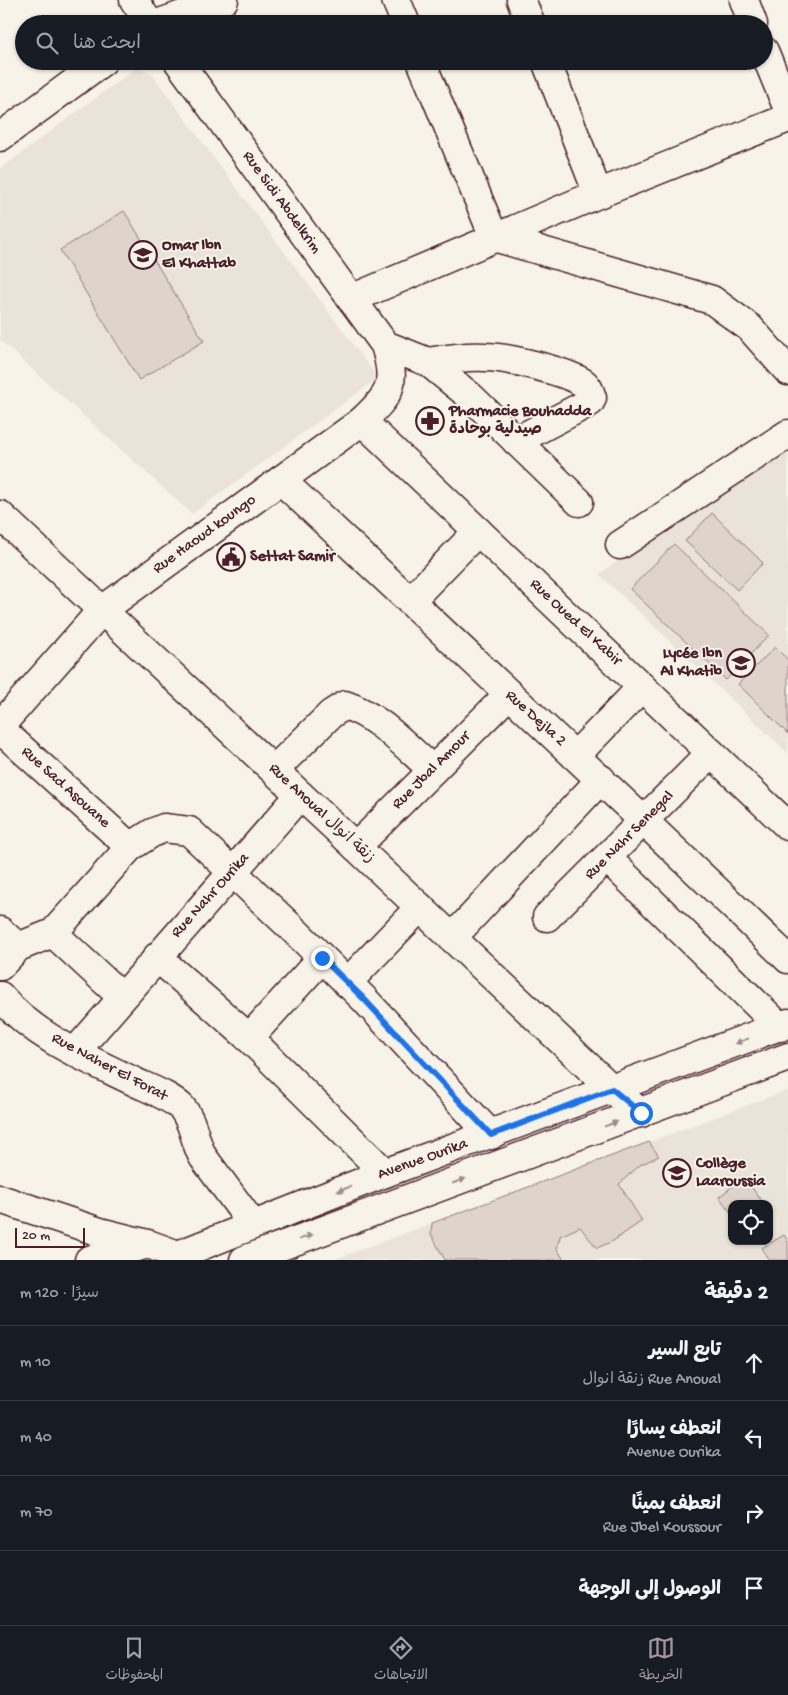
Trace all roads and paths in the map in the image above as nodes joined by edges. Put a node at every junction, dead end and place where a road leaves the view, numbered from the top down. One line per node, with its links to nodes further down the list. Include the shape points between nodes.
1 (134, 0): 6 (street)
2 (224, 0): 7 (street)
3 (396, 0): 8 (street)
4 (522, 0): 9 (street)
5 (744, 0): 10 (street)
6 (144, 15)
7 (182, 15)
8 (402, 15)
9 (528, 15)
10 (750, 15)
11 (91, 70): 18 (street)
12 (185, 70): 21 (street, Rue Sidi Abdelkrim)
13 (426, 70): 20 (street)
14 (550, 70): 19 (street)
15 (772, 70): 16 (street)
16 (788, 109)
17 (788, 118): 19 (street)
18 (0, 137)
19 (598, 194): 20 (street)
20 (494, 237): 21 (street); 24 (street, via 712,300 750,328)
21 (351, 299): 22 (street, Rue Sidi Abdelkrim)
22 (385, 345): 23 (street); 25 (street, Rue Haoud koungo, via 392,367 391,383 384,400)
23 (428, 362): 27 (street, via 471,397); 27 (street, via 487,356 574,378 587,386 592,398 590,402)
24 (788, 371)
25 (362, 421): 28 (street, Rue Haoud koungo); 31 (street, Rue Oued El Kabir)
26 (788, 434): 32 (street)
27 (516, 441): 29 (street)
28 (281, 480): 33 (street, Rue Dejla 2); 34 (street, Rue Haoud koungo)
29 (579, 502)
30 (0, 515): 34 (street, Rue Anoual زنقة انوال)
31 (478, 532): 33 (street); 35 (street, Rue Oued El Kabir)
32 (620, 545)
33 (410, 601): 36 (street, Rue Dejla 2)
34 (101, 611): 37 (street, Rue Haoud koungo); 40 (street, Rue Anoual زنقة انوال)
35 (642, 687): 38 (street, Rue Oued El Kabir); 39 (street)
36 (508, 695): 39 (street, Rue Dejla 2); 41 (street, Rue Jbal Amour)
37 (0, 728): 46 (street, Rue Sad Asouane)
38 (711, 753): 44 (street, Rue Nahr Senegal); 45 (street, Rue Oued El Kabir)
39 (576, 756): 42 (street, Rue Dejla 2)
40 (274, 770): 41 (street, via 331,714 345,705 359,710 380,725); 43 (street, Rue Anoual زنقة انوال)
41 (433, 770): 47 (street, Rue Jbal Amour)
42 (601, 779): 44 (street, Rue Dejla 2); 53 (street)
43 (300, 795): 47 (street, Rue Anoual زنقة انوال); 49 (street, Rue Nahr Ourika)
44 (646, 821): 48 (street, Rue Nahr Senegal); 57 (street, Rue Dejla 2)
45 (788, 826)
46 (130, 847): 49 (street, via 152,832 164,828 177,829 202,842); 52 (street)
47 (356, 847): 50 (street, Rue Anoual زنقة انوال)
48 (607, 858): 51 (street, Rue Nahr Senegal); 61 (street)
49 (233, 872): 55 (street, Rue Nahr Ourika); 56 (street)
50 (420, 907): 53 (street, Rue Anoual زنقة انوال); 58 (street)
51 (547, 917)
52 (52, 933): 54 (street); 60 (street)
53 (452, 938): 65 (street, Rue Anoual زنقة انوال)
54 (6, 948)
55 (157, 957): 60 (street, Rue Nahr Ourika); 62 (street)
56 (322, 958): 58 (street); 62 (street)
57 (788, 959)
58 (348, 982): 67 (street)
59 (0, 996): 63 (street, Rue Naher El Forat, via 33,1027)
60 (122, 997): 63 (street, Rue Nahr Ourika)
61 (784, 1025): 65 (street, Avenue Ourika, one-way to 65)
62 (249, 1038): 68 (street)
63 (75, 1052): 70 (street, Rue Naher El Forat, via 180,1106 188,1115 203,1157)
64 (788, 1057): 66 (street, Avenue Ourika)
65 (612, 1089): 66 (street, Rue Anoual زنقة انوال); 67 (street, Avenue Ourika)
66 (641, 1113): 74 (street, Avenue Ourika, one-way to 66)
67 (491, 1135): 68 (street, Avenue Ourika)
68 (385, 1174): 70 (street, Avenue Ourika, one-way to 70)
69 (0, 1199): 71 (street)
70 (253, 1225): 72 (street, Avenue Ourika)
71 (148, 1244): 72 (street); 73 (street)
72 (178, 1258)
73 (89, 1260)
74 (244, 1260)

